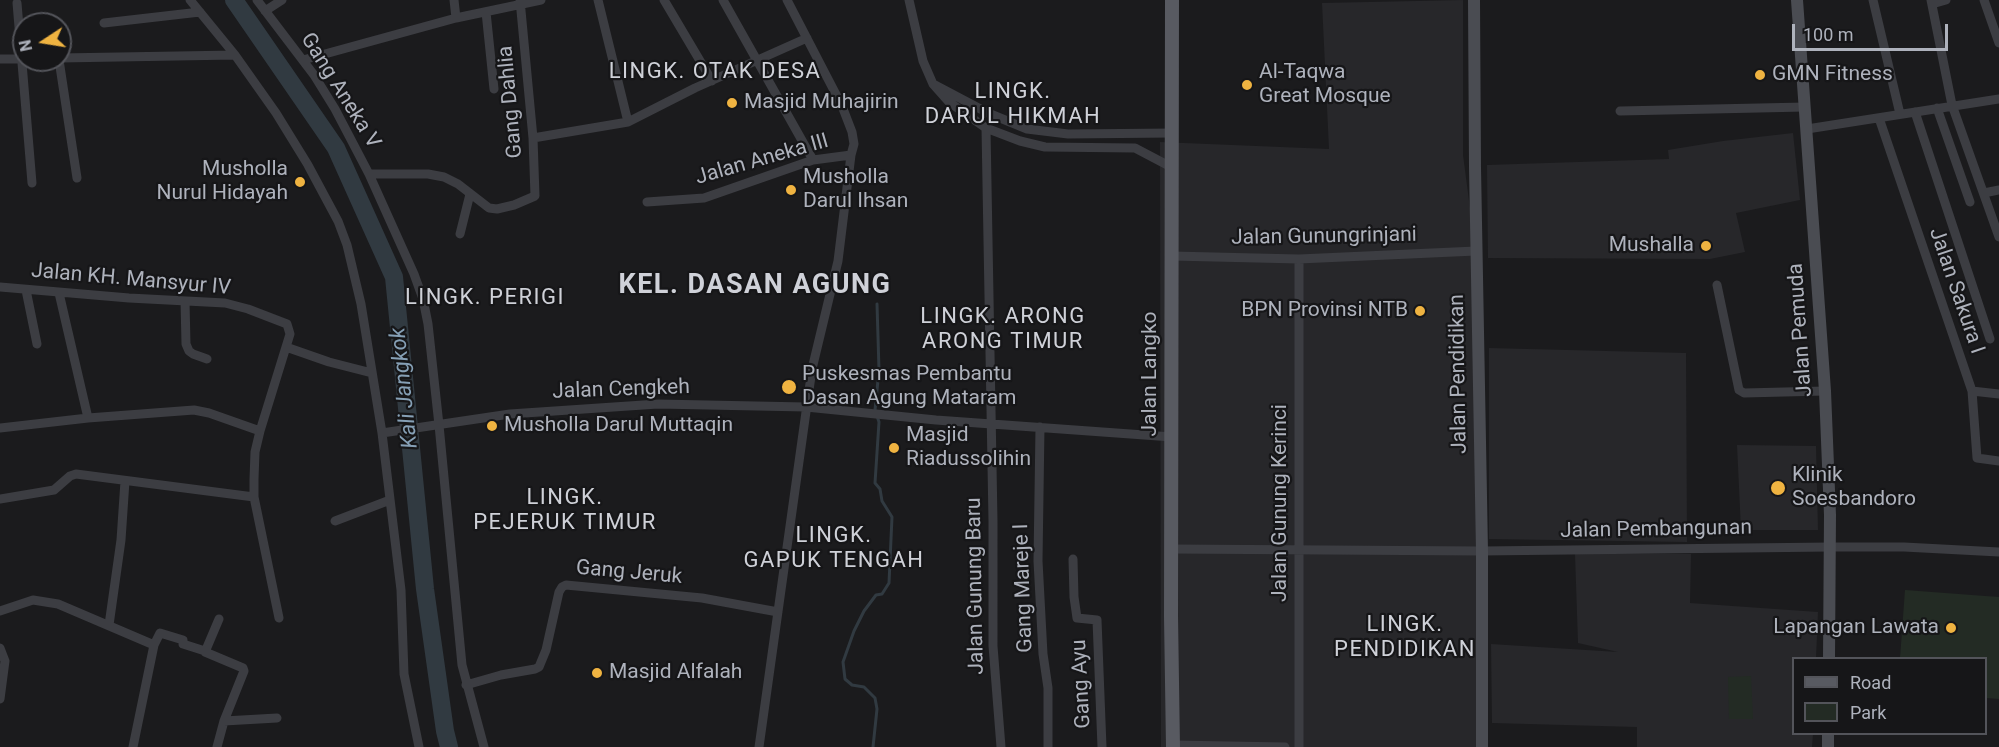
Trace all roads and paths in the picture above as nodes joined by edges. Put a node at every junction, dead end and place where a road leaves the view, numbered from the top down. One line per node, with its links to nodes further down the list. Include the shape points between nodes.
1 (190, 0): 22 (street)
2 (257, 0): 20 (street, Gang Aneka V)
3 (282, 0): 20 (street)
4 (454, 0): 24 (street)
5 (541, 0): 19 (street)
6 (598, 0): 45 (street)
7 (664, 0): 34 (street)
8 (723, 0): 30 (street)
9 (787, 0): 26 (street)
10 (909, 0): 35 (street, via 923,61)
11 (1172, 0): 48 (main road, Jalan Langko)
12 (1474, 0): 63 (main road, Jalan Pendidikan)
13 (1797, 0): 39 (main road, Jalan Pemuda)
14 (1873, 0): 43 (street)
15 (1946, 0): 17 (street)
16 (1984, 0): 27 (street)
17 (1931, 2): 38 (street)
18 (16, 3): 21 (street)
19 (520, 3): 23 (street); 49 (street, Gang Dahlia)
20 (266, 11): 31 (street, Gang Aneka V)
21 (17, 12)
22 (200, 12): 25 (street); 28 (street)
23 (486, 12): 24 (street); 36 (street)
24 (456, 18): 31 (street)
25 (104, 23)
26 (807, 38): 30 (street); 50 (street, via 848,121 854,144)
27 (1999, 44)
28 (235, 55): 29 (street); 75 (street, via 298,147 338,221 361,304)
29 (72, 59)
30 (756, 59): 34 (street); 51 (street)
31 (303, 60): 53 (street, Gang Aneka V)
32 (24, 72): 55 (street)
33 (61, 72): 54 (street)
34 (712, 81): 45 (street)
35 (933, 84): 46 (street, via 949,102); 48 (street, via 1027,129 1068,134)
36 (494, 89)
37 (1999, 99): 38 (street)
38 (1952, 105): 40 (street); 57 (street)
39 (1805, 107): 41 (street); 47 (main road, Jalan Pemuda)
40 (1937, 108): 42 (street); 60 (street)
41 (1620, 111)
42 (1915, 112): 43 (street); 71 (street)
43 (1900, 114): 44 (street)
44 (1879, 118): 47 (street); 76 (street, Jalan Sakura I)
45 (628, 122): 49 (street)
46 (986, 128): 52 (street, via 1045,147 1135,148); 81 (street, Jalan Gunung Baru)
47 (1807, 129): 77 (main road, Jalan Pemuda)
48 (1173, 134): 52 (main road, Jalan Langko)
49 (533, 138): 58 (street, Gang Dahlia, via 535,196 497,209 484,207)
50 (851, 155): 51 (street, Jalan Aneka III); 79 (street, via 841,248 820,329)
51 (813, 159): 59 (street, Jalan Aneka III, via 704,198)
52 (1173, 168): 64 (main road, Jalan Langko)
53 (369, 174): 58 (street, via 435,175 451,180); 82 (street, Gang Aneka V, via 423,299)
54 (77, 178)
55 (32, 183)
56 (1999, 190): 57 (street)
57 (1984, 193): 62 (street)
58 (470, 194): 61 (street)
59 (647, 202)
60 (1970, 202)
61 (460, 234)
62 (1999, 237)
63 (1476, 251): 65 (street, Jalan Gunungrinjani); 97 (main road, Jalan Pendidikan)
64 (1172, 255): 65 (street, Jalan Gunungrinjani); 87 (main road, Jalan Langko)
65 (1299, 259): 96 (street, Jalan Gunung Kerinci)
66 (1717, 285): 77 (street, via 1739,390)
67 (0, 287): 68 (street, Jalan KH. Mansyur IV)
68 (26, 290): 69 (street, Jalan KH. Mansyur IV); 72 (street)
69 (59, 293): 70 (street, Jalan KH. Mansyur IV); 80 (street)
70 (185, 301): 73 (street, Jalan KH. Mansyur IV, via 225,303 284,322 290,334); 74 (street, via 186,344 193,354)
71 (1990, 339)
72 (38, 344)
73 (286, 346): 75 (street); 85 (street)
74 (207, 359)
75 (372, 373): 86 (street)
76 (1972, 391): 78 (street); 88 (street, Jalan Sakura I, via 1977,458)
77 (1825, 392): 94 (main road, Jalan Pemuda)
78 (1999, 394)
79 (806, 407): 81 (street, Jalan Cengkeh); 82 (street, Jalan Cengkeh, via 606,406 510,414); 101 (street)
80 (88, 418): 84 (street); 85 (street, via 194,410)
81 (990, 424): 83 (street, Jalan Cengkeh); 119 (street, Jalan Gunung Baru, via 993,646)
82 (436, 426): 86 (street, Jalan Cengkeh); 109 (street, Gang Aneka V)
83 (1040, 427): 87 (street, Jalan Cengkeh); 120 (street, Gang Mareje I, via 1038,561 1048,688)
84 (0, 428)
85 (260, 431): 90 (street)
86 (382, 434): 92 (street)
87 (1172, 437): 95 (main road, Jalan Langko)
88 (1999, 462)
89 (125, 481): 90 (street); 91 (street, via 75,474 54,490); 104 (street)
90 (254, 497): 102 (street)
91 (0, 500)
92 (390, 500): 93 (street); 116 (street, via 402,602 404,674)
93 (334, 521)
94 (1830, 547): 97 (street, Jalan Pembangunan); 98 (street, Jalan Pembangunan); 108 (main road, Jalan Pemuda)
95 (1171, 549): 96 (street, Jalan Pembangunan); 113 (main road, Jalan Langko)
96 (1299, 550): 97 (street, Jalan Pembangunan); 123 (street, Jalan Gunung Kerinci)
97 (1482, 551): 124 (main road, Jalan Pendidikan)
98 (1999, 552)
99 (1073, 559): 121 (street, Gang Ayu, via 1077,618 1097,620)
100 (0, 611): 104 (street, via 33,600 44,601)
101 (778, 612): 109 (street, Gang Jeruk, via 702,598 566,585 559,592 539,667); 118 (street)
102 (279, 618)
103 (219, 619): 107 (street)
104 (109, 624): 105 (street)
105 (154, 645): 107 (street, via 160,633); 114 (street)
106 (0, 648): 110 (street, via 5,661)
107 (205, 651): 112 (street, via 243,669)
108 (1829, 657)
109 (466, 685): 117 (street, Gang Aneka V)
110 (0, 699)
111 (277, 717): 112 (street)
112 (224, 721): 115 (street)
113 (1173, 746): 122 (street)
114 (133, 747)
115 (217, 747)
116 (419, 747)
117 (484, 747)
118 (759, 747)
119 (1001, 747)
120 (1048, 747)
121 (1102, 747)
122 (1285, 747)
123 (1299, 747)
124 (1482, 747)

